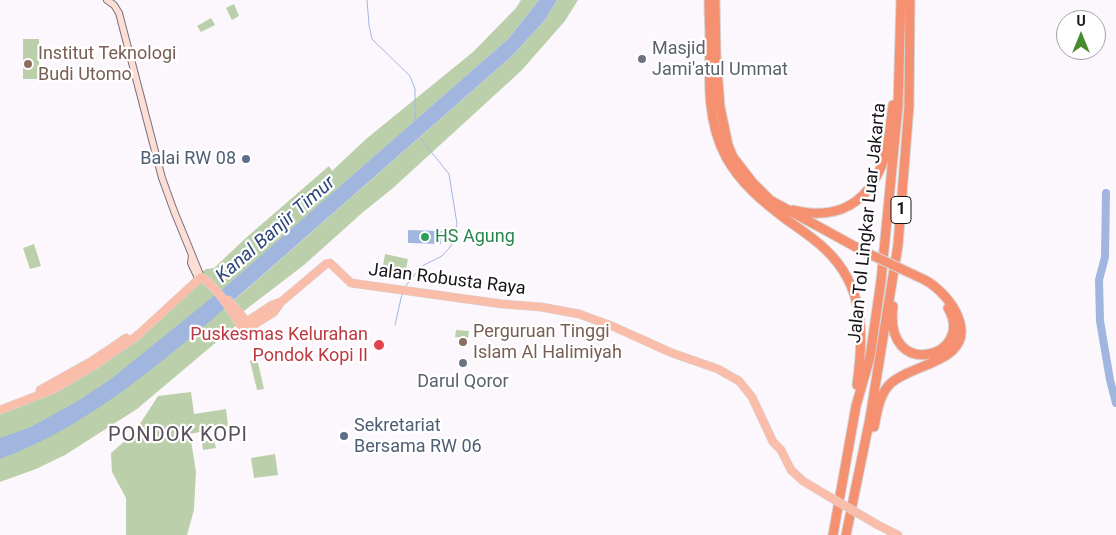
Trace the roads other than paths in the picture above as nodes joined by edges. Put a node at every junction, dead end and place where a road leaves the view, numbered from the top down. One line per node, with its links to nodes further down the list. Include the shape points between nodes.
1 (107, 0): 11 (main road, via 119,13 162,178 192,256 191,263)
2 (709, 0): 7 (highway, via 709,92 717,133 738,176)
3 (715, 0): 8 (highway, via 716,56 728,145 753,183)
4 (901, 0): 6 (highway, Jalan Tol Lingkar Luar Jakarta / 1)
5 (910, 0): 10 (highway, Jalan Tol Lingkar Luar Jakarta / 1, via 909,106)
6 (901, 52): 8 (highway, via 885,158 867,191 857,201 829,213 811,214); 15 (highway, Jalan Tol Lingkar Luar Jakarta / 1, via 881,281 870,357)
7 (762, 200): 9 (highway); 15 (highway, via 828,251 849,280 858,304 860,326)
8 (781, 207): 9 (highway)
9 (862, 253): 12 (highway, bridge)
10 (896, 255): 12 (highway, via 900,259 892,312 894,333 904,349 925,356 946,345 952,335 953,323 944,302); 17 (highway, Jalan Tol Lingkar Luar Jakarta / 1)
11 (199, 275): 13 (main road, via 138,335 97,364); 20 (main road, Jalan Robusta Raya, bridge, via 211,282 242,323 281,302 328,263 348,282 541,307 587,317 718,369 739,381 752,396 773,442 791,470 803,481)
12 (922, 281): 17 (highway, via 941,293 957,314 961,324 957,345 945,358 907,373 889,386 881,400)
13 (66, 380): 14 (main road); 16 (main road, via 33,398)
14 (0, 405)
15 (856, 406): 18 (highway, Jalan Tol Lingkar Luar Jakarta / 1)
16 (0, 410)
17 (861, 464): 19 (highway, Jalan Tol Lingkar Luar Jakarta / 1)
18 (833, 535)
19 (846, 535)
20 (898, 535)

